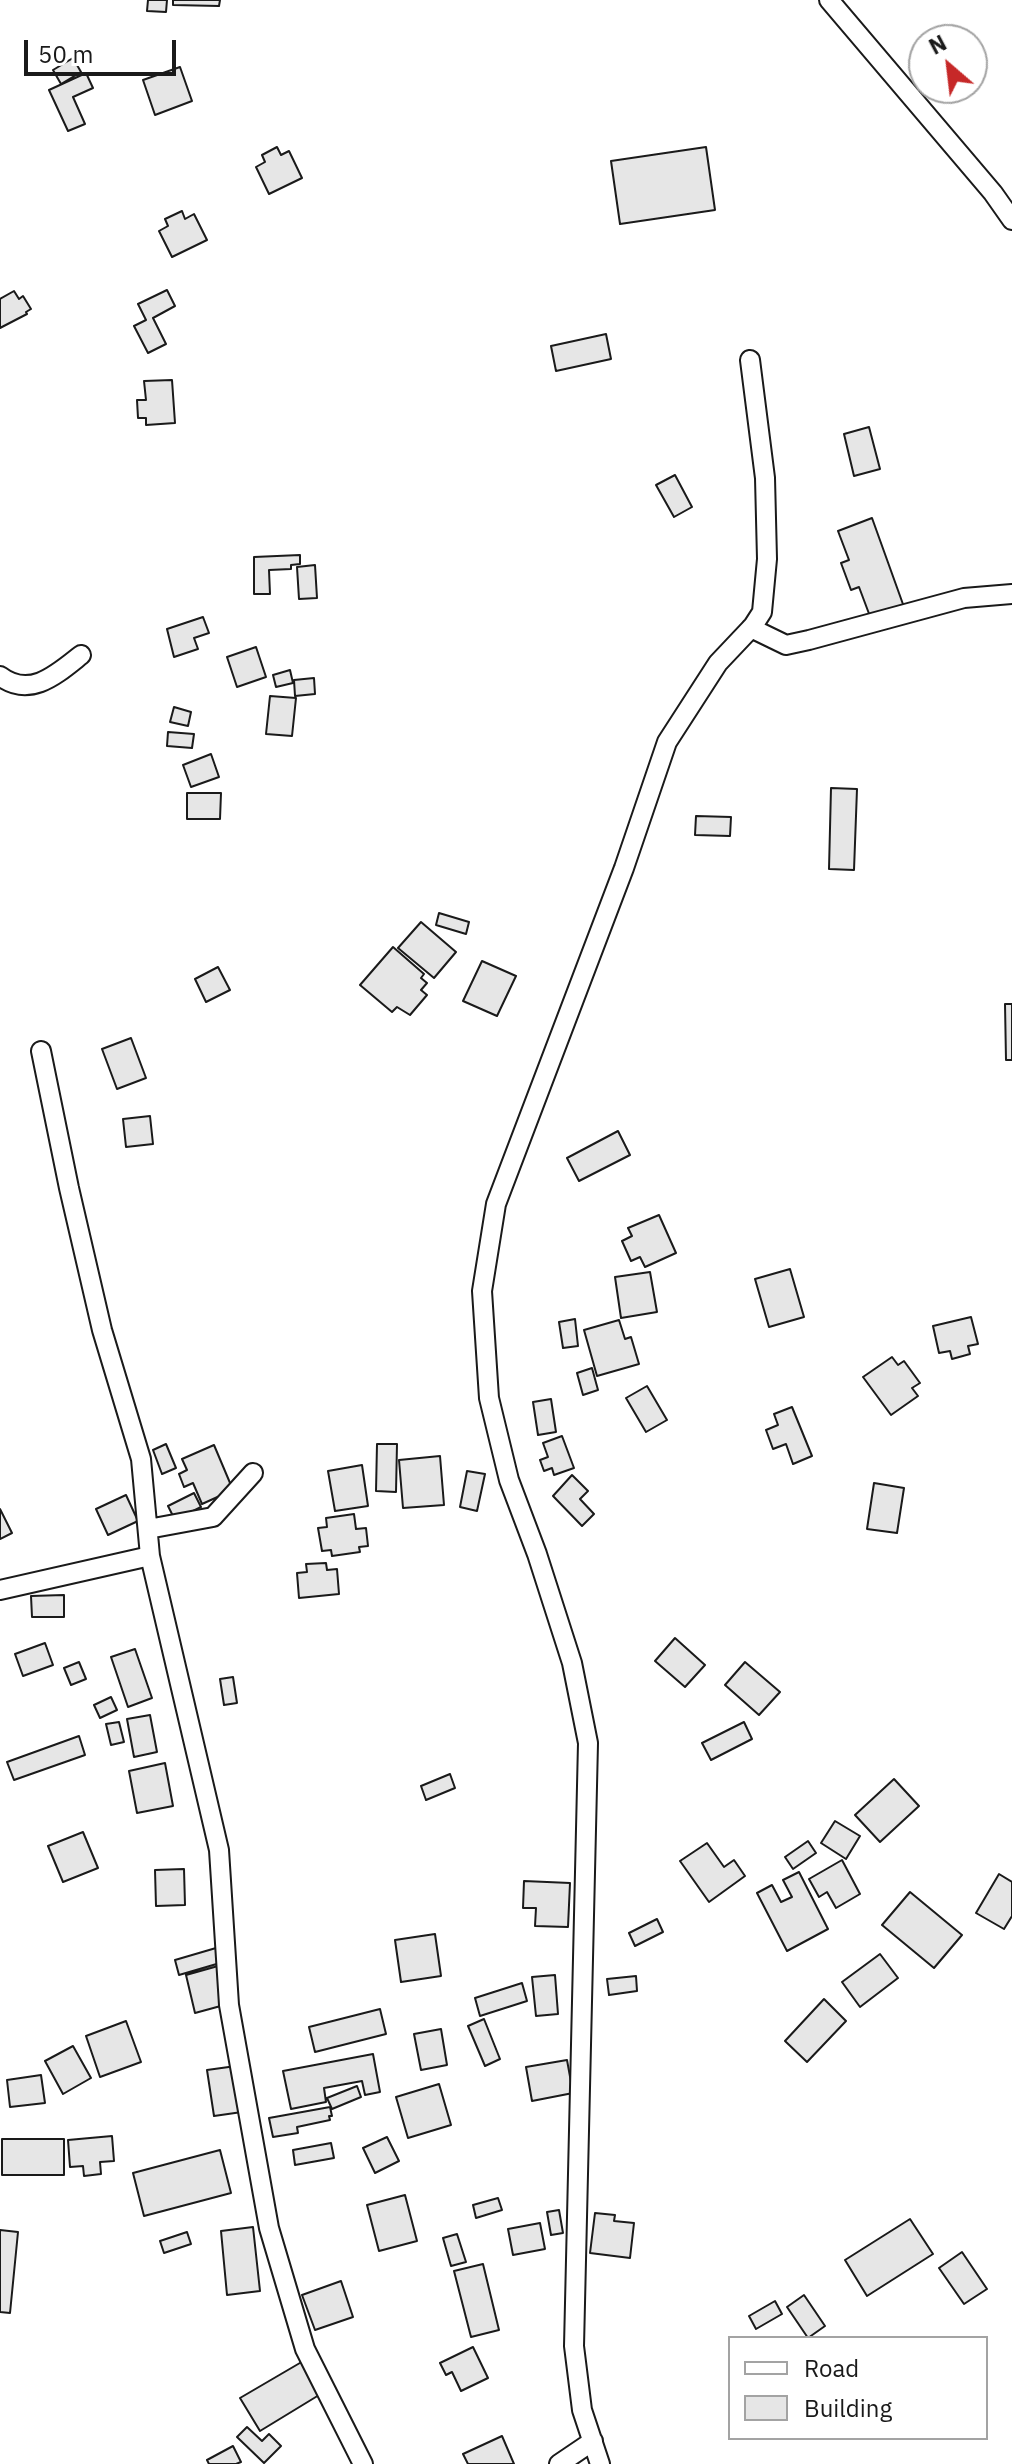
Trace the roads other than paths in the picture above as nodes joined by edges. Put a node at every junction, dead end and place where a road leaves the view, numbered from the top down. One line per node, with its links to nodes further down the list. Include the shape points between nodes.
1 (829, 0): 2 (street)
2 (1012, 220)
3 (750, 360): 5 (street, via 765,478 767,559 762,612)
4 (1012, 594): 5 (street, via 964,598 786,645)
5 (751, 628): 13 (street, via 718,663 667,742 496,1204 482,1291 489,1398 509,1480 572,1663 588,1743 574,2346 582,2410)
6 (81, 655): 7 (street, via 52,678 28,687)
7 (0, 676)
8 (41, 1051): 10 (street, via 102,1330 141,1459)
9 (253, 1473): 10 (street, via 213,1517)
10 (148, 1529): 11 (street)
11 (150, 1556): 12 (street); 14 (street, via 219,1850 229,2005 269,2228 305,2349)
12 (0, 1590)
13 (593, 2441): 15 (street); 16 (street)
14 (363, 2464)
15 (559, 2464)
16 (600, 2464)

